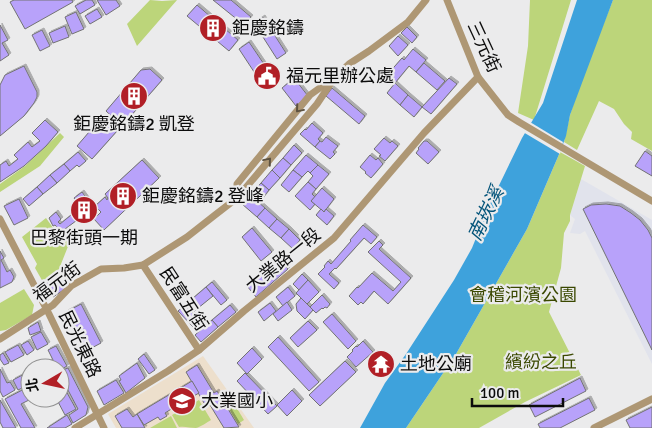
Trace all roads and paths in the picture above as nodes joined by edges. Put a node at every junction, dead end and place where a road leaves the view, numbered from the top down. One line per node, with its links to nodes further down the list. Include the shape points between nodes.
1 (426, 0): 3 (street, 福元街, via 408,22)
2 (447, 0): 4 (street, 三元街)
3 (335, 76): 5 (street, 福元街, one-way to 3, via 317,104); 5 (street, 福元街, one-way to 5, via 310,95 237,184)
4 (478, 77): 6 (street, 三元街, via 508,115); 11 (street, 大業路一段, via 424,133 334,238)
5 (237, 198): 8 (street, 福元街, via 187,237)
6 (652, 201)
7 (0, 219): 9 (street, 民光東路)
8 (143, 265): 9 (street, 福元街, via 101,269 71,286); 11 (street, 民富五街)
9 (46, 309): 10 (street, 福元街); 13 (street, 民光東路)
10 (0, 339)
11 (199, 350): 13 (street, 大業路一段)
12 (652, 399): 16 (street, via 612,423)
13 (97, 414): 14 (street, 大業路一段); 15 (street, 民光東路)
14 (75, 428)
15 (104, 428)
16 (594, 428)

